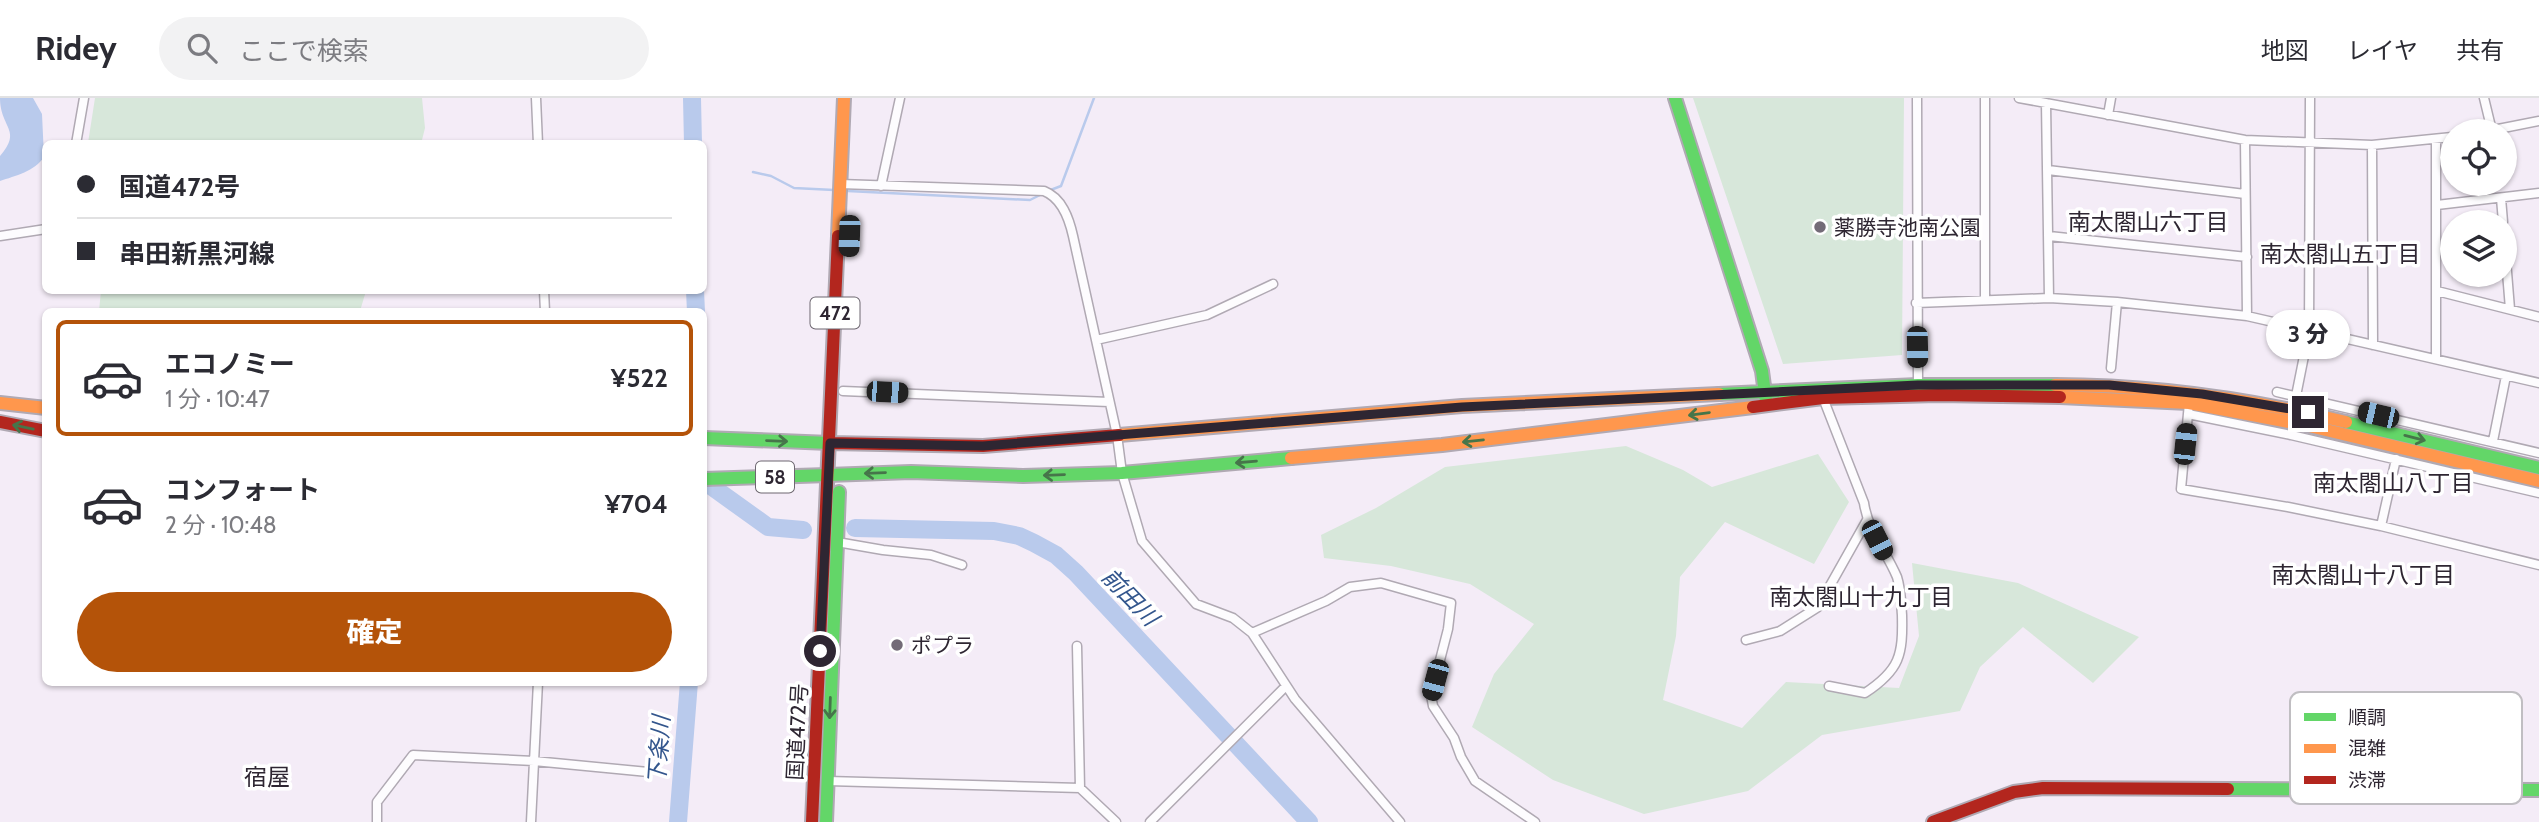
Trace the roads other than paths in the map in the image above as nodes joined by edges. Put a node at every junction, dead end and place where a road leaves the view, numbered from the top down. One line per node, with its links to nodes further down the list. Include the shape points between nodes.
1 (85, 98): 20 (street)
2 (536, 98): 21 (street)
3 (844, 98): 26 (main road, 国道472号 / 472)
4 (854, 98): 26 (main road, 国道472号 / 472)
5 (900, 98): 27 (street)
6 (1675, 98): 59 (main road, via 1762,371)
7 (1917, 98): 43 (street)
8 (1985, 98): 41 (street)
9 (2018, 98): 13 (street)
10 (2111, 98): 14 (street)
11 (2310, 98): 23 (street)
12 (2484, 98): 15 (street)
13 (2046, 103): 14 (street); 25 (street)
14 (2108, 115): 22 (street)
15 (2488, 119)
16 (2539, 121): 17 (street)
17 (2517, 125)
18 (2440, 138): 19 (street)
19 (2436, 139): 24 (street); 31 (street)
20 (77, 140)
21 (538, 140)
22 (2245, 140): 23 (street); 29 (street)
23 (2308, 144): 24 (street); 47 (street)
24 (2372, 145): 49 (street)
25 (2048, 170): 29 (street); 35 (street)
26 (846, 184): 27 (street); 55 (main road, 国道472号 / 472); 69 (main road, 国道472号 / 472)
27 (881, 186): 48 (street, via 1051,194 1069,218)
28 (2539, 192): 30 (street)
29 (2245, 194): 36 (street)
30 (2501, 198): 31 (street); 32 (street)
31 (2437, 205): 39 (street)
32 (2502, 210)
33 (42, 230): 34 (street)
34 (0, 236)
35 (2049, 236): 36 (street); 40 (street)
36 (2247, 257): 45 (street)
37 (1273, 284): 48 (street, via 1207,315)
38 (2509, 287): 44 (street)
39 (2437, 291): 44 (street); 50 (street)
40 (2049, 298): 41 (street); 42 (street)
41 (1985, 300): 43 (street)
42 (2117, 302): 45 (street); 51 (street)
43 (1916, 303): 54 (street)
44 (2511, 309): 46 (street)
45 (2247, 316): 47 (street)
46 (2539, 317)
47 (2309, 331): 49 (street); 57 (street)
48 (1096, 340): 60 (street)
49 (2373, 345): 50 (street)
50 (2436, 359): 52 (street)
51 (2111, 368)
52 (2506, 376): 53 (street); 68 (street)
53 (2539, 383)
54 (1918, 385): 59 (main road); 72 (main road, one-way to 72, via 2109,385 2202,394 2308,412)
55 (843, 391): 60 (street); 69 (main road, 国道472号 / 472)
56 (2277, 392): 57 (street)
57 (2296, 396): 68 (street)
58 (1823, 398): 59 (main road); 63 (main road, via 2108,398); 78 (street)
59 (1765, 399): 66 (main road, via 1462,407); 73 (main road, one-way to 73, via 1622,424 1442,445)
60 (1109, 402): 66 (street)
61 (0, 403): 62 (main road)
62 (42, 408)
63 (2189, 409): 71 (street); 76 (main road, via 2305,425); 79 (street, via 2181,489)
64 (0, 422): 65 (main road, one-way to 64)
65 (42, 430)
66 (1117, 435): 69 (main road, via 983,446); 73 (street)
67 (707, 438): 69 (main road, 58, one-way to 69)
68 (2493, 441): 70 (street)
69 (835, 443): 74 (main road, 国道472号 / 472)
70 (2539, 453)
71 (2396, 459): 77 (street); 79 (street)
72 (2539, 468)
73 (1122, 473): 74 (main road, one-way to 74); 83 (street, via 1142,541 1196,604 1233,618)
74 (834, 475): 75 (main road, 58); 80 (main road, 国道472号 / 472); 96 (main road, 国道472号 / 472)
75 (707, 479)
76 (2539, 481)
77 (2539, 493)
78 (1867, 520): 84 (street, via 1818,607 1780,631); 88 (street, via 1898,579 1902,644 1884,680 1865,693)
79 (2381, 526): 82 (street)
80 (836, 542): 81 (street, via 930,555); 91 (main road, 国道472号 / 472, one-way to 91)
81 (962, 565)
82 (2539, 565)
83 (1252, 633): 87 (street); 101 (street, via 1350,587 1381,583 1451,603 1431,695 1433,706 1475,781)
84 (1746, 640)
85 (1077, 646): 92 (street)
86 (538, 686): 89 (street)
87 (1286, 686): 99 (street); 100 (street)
88 (1829, 686)
89 (534, 761): 90 (street); 94 (street, via 413,755 377,802); 95 (street)
90 (648, 772)
91 (827, 780): 92 (street); 97 (main road, 国道472号 / 472)
92 (1080, 788): 98 (street)
93 (2290, 789): 102 (main road, via 2043,788 2014,792)
94 (377, 822)
95 (531, 822)
96 (812, 822)
97 (826, 822)
98 (1116, 822)
99 (1150, 822)
100 (1400, 822)
101 (1535, 822)
102 (1933, 822)

